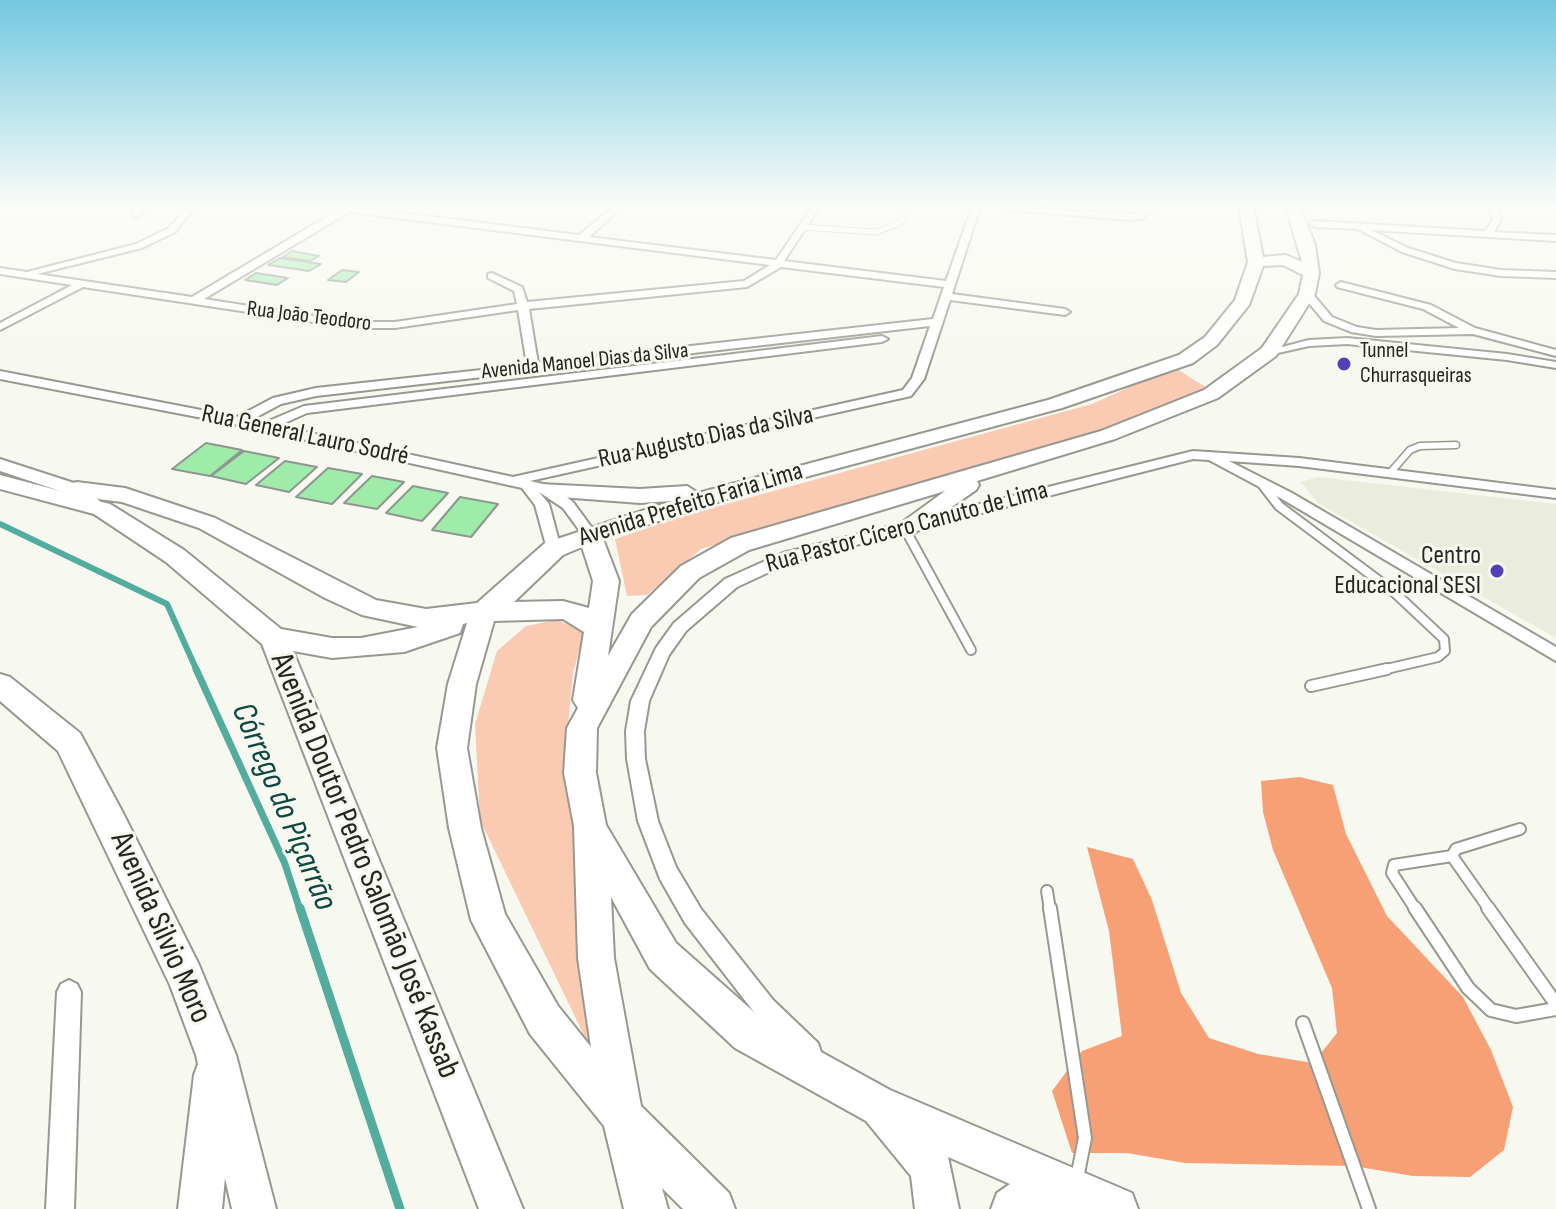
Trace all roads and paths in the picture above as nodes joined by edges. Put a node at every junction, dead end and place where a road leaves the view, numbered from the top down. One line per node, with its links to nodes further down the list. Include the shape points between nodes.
1 (69, 263): 11 (street)
2 (256, 263): 18 (street)
3 (766, 263): 9 (street)
4 (957, 263): 17 (street)
5 (1256, 263): 29 (main road, Avenida Prefeito Faria Lima, via 1243,301)
6 (1289, 263): 15 (main road)
7 (1308, 263): 15 (main road)
8 (1447, 263): 12 (street)
9 (777, 265): 17 (street); 19 (street, Rua João Teodoro, via 732,288)
10 (0, 271): 11 (street, Rua João Teodoro)
11 (22, 275): 14 (street, Rua João Teodoro)
12 (1556, 275)
13 (492, 276): 19 (street, via 518,289)
14 (81, 284): 18 (street, Rua João Teodoro); 21 (street)
15 (1309, 284): 24 (street, via 1328,319 1355,330); 25 (main road, Avenida Prefeito Faria Lima)
16 (1341, 285): 24 (street, via 1427,307)
17 (948, 291): 20 (street); 22 (street)
18 (193, 301): 19 (street, Rua João Teodoro, via 374,326)
19 (523, 306): 28 (street)
20 (1065, 312)
21 (0, 327)
22 (934, 328): 23 (street, Avenida Manoel Dias da Silva); 43 (street, Rua Augusto Dias da Silva, via 914,387 898,397)
23 (912, 330): 28 (street, Avenida Manoel Dias da Silva); 33 (street, Avenida Manoel Dias da Silva, via 312,409)
24 (1473, 331): 26 (street)
25 (1269, 352): 27 (street, via 1347,341); 30 (main road, Avenida Prefeito Faria Lima)
26 (1556, 353)
27 (1556, 365)
28 (533, 368): 32 (street, Avenida Manoel Dias da Silva, via 294,396)
29 (1191, 372): 30 (main road, via 1209,381); 45 (main road, Avenida Prefeito Faria Lima)
30 (1242, 372): 39 (main road, Avenida Prefeito Faria Lima, via 1211,394 1165,414)
31 (0, 375): 32 (street, Rua General Lauro Sodré)
32 (239, 421): 33 (street, Rua General Lauro Sodré)
33 (264, 427): 43 (street, Rua General Lauro Sodré)
34 (1456, 445): 40 (lane, via 1410,450)
35 (1207, 456): 36 (street, Rua Pastor Cícero Canuto de Lima); 41 (street); 49 (street, Rua Pastor Cícero Canuto de Lima, via 1173,459)
36 (1262, 459): 37 (street, Rua Pastor Cícero Canuto de Lima); 41 (street)
37 (1299, 462): 40 (street, Rua Pastor Cícero Canuto de Lima); 47 (street, via 1284,475)
38 (0, 465): 44 (main road, Avenida Doutor Pedro Salomão José Kassab)
39 (988, 472): 49 (main road); 59 (main road, Avenida Prefeito Faria Lima, via 740,544 712,557 666,592 641,621)
40 (1390, 473): 46 (street, Rua Pastor Cícero Canuto de Lima)
41 (1256, 480): 47 (street); 58 (lane, via 1279,506 1394,592 1444,639 1445,651 1438,657)
42 (0, 482): 48 (main road)
43 (529, 484): 45 (main road, via 640,496); 50 (street, via 568,505); 51 (street, via 542,504)
44 (70, 488): 48 (main road, Avenida Doutor Pedro Salomão José Kassab); 52 (main road, via 125,495 207,523 371,608 412,619)
45 (734, 489): 50 (main road, Avenida Prefeito Faria Lima)
46 (1556, 494)
47 (1287, 496): 56 (street)
48 (102, 509): 54 (main road, Avenida Doutor Pedro Salomão José Kassab, via 175,556)
49 (905, 529): 55 (lane); 68 (street, Rua Pastor Cícero Canuto de Lima, via 788,557 731,583 680,627 662,652 640,701 635,731 648,821 693,916 765,1008)
50 (590, 535): 51 (main road, Avenida Prefeito Faria Lima); 53 (main road, via 606,581)
51 (554, 549): 52 (main road, Avenida Prefeito Faria Lima)
52 (484, 612): 53 (main road, via 563,610); 54 (main road, Avenida Doutor Pedro Salomão José Kassab, via 404,642 374,647 332,648); 69 (main road, via 462,684 452,748 465,828 489,920 544,1020)
53 (600, 630): 59 (main road)
54 (273, 638): 74 (main road, Avenida Doutor Pedro Salomão José Kassab)
55 (971, 650)
56 (1556, 655)
57 (0, 685): 67 (main road, Avenida Silvio Moro, via 69,742 186,978)
58 (1311, 686)
59 (582, 728): 60 (main road, Avenida Prefeito Faria Lima, via 580,773)
60 (590, 826): 68 (main road, via 663,956 749,1034); 69 (main road, Avenida Prefeito Faria Lima, via 596,958)
61 (1520, 829): 62 (lane, via 1456,849)
62 (1452, 856): 65 (lane); 65 (lane, via 1404,862 1394,865 1392,873 1468,988 1491,1010 1516,1016)
63 (1047, 891): 70 (lane, via 1085,1138)
64 (69, 992): 71 (street)
65 (1556, 1006)
66 (1303, 1023): 80 (lane)
67 (216, 1055): 72 (main road); 73 (main road, Avenida Silvio Moro)
68 (858, 1094): 70 (main road); 77 (main road, via 931,1167)
69 (622, 1116): 75 (main road, Avenida Prefeito Faria Lima); 76 (main road)
70 (1074, 1192): 78 (main road, via 1027,1199); 79 (main road)
71 (60, 1209)
72 (200, 1209)
73 (254, 1209)
74 (501, 1209)
75 (646, 1209)
76 (713, 1209)
77 (937, 1209)
78 (1013, 1209)
79 (1116, 1209)
80 (1369, 1209)

